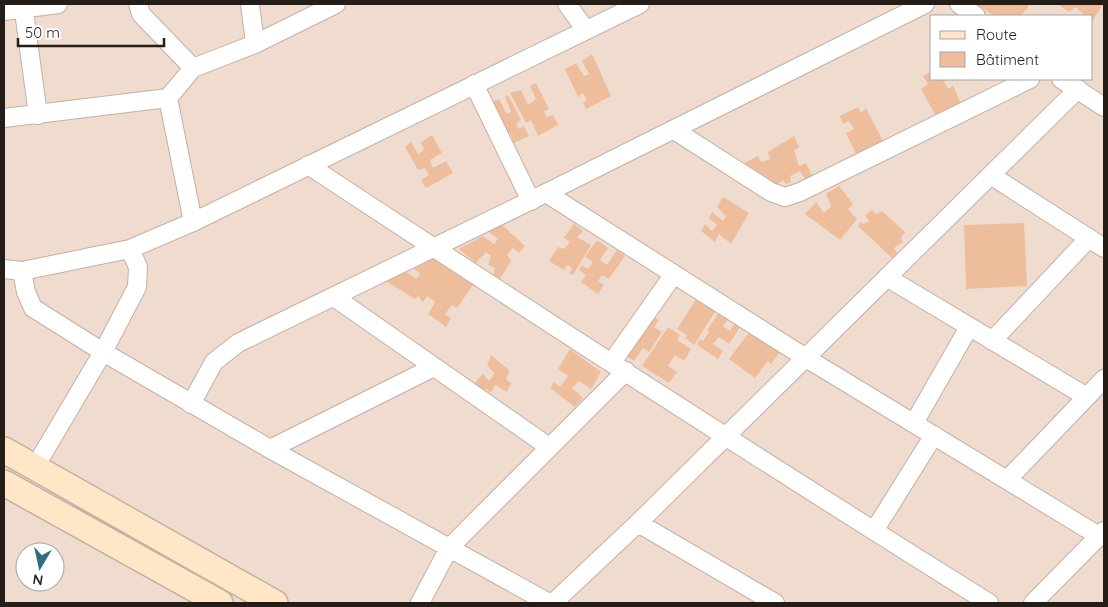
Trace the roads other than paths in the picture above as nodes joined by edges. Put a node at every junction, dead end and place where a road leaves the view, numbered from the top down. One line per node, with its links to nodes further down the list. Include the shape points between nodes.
1 (58, 4): 9 (street)
2 (138, 4): 14 (street, via 141,14)
3 (250, 4): 13 (street)
4 (336, 4): 13 (street)
5 (567, 4): 12 (street)
6 (640, 4): 12 (street)
7 (924, 4): 23 (street)
8 (960, 4): 11 (street)
9 (24, 6): 10 (street); 21 (street)
10 (4, 11)
11 (975, 15)
12 (584, 29): 17 (street)
13 (255, 44): 14 (street)
14 (192, 68): 19 (street)
15 (1028, 80): 23 (street, via 785,197 771,192)
16 (1063, 80): 18 (street)
17 (474, 84): 24 (street); 26 (street)
18 (1078, 89): 20 (street); 25 (street)
19 (168, 98): 21 (street); 27 (street)
20 (1104, 107)
21 (38, 115): 22 (street)
22 (4, 118)
23 (674, 130): 26 (street)
24 (308, 166): 27 (street); 29 (street)
25 (992, 176): 28 (street); 35 (street)
26 (539, 197): 29 (street); 34 (street)
27 (193, 222): 31 (street)
28 (1089, 238): 30 (street); 38 (street)
29 (433, 248): 36 (street); 41 (street)
30 (1104, 248)
31 (130, 249): 33 (street); 39 (street, via 138,267 137,287)
32 (4, 269): 33 (street)
33 (22, 271): 39 (street, via 33,308)
34 (674, 274): 40 (street); 41 (street)
35 (888, 278): 37 (street); 40 (street)
36 (334, 297): 42 (street); 45 (street, via 238,343 214,362)
37 (970, 327): 38 (street); 46 (street)
38 (992, 341): 44 (street)
39 (102, 352): 45 (street); 52 (street)
40 (806, 358): 46 (street); 48 (street)
41 (619, 366): 48 (street); 49 (street)
42 (434, 367): 49 (street); 50 (street)
43 (1104, 379): 44 (street)
44 (1087, 397): 53 (street)
45 (191, 404): 50 (street)
46 (914, 423): 47 (street)
47 (934, 435): 53 (street); 56 (street)
48 (725, 438): 55 (street); 56 (street)
49 (549, 447): 58 (street)
50 (270, 449): 58 (street)
51 (4, 450): 52 (street)
52 (35, 467): 60 (street)
53 (1007, 480): 57 (street)
54 (4, 483): 59 (street)
55 (638, 524): 62 (street); 63 (street)
56 (874, 531): 64 (street)
57 (1102, 534): 65 (street)
58 (449, 548): 61 (street); 62 (street)
59 (220, 603)
60 (275, 603)
61 (420, 603)
62 (551, 603)
63 (775, 603)
64 (989, 603)
65 (1032, 603)

